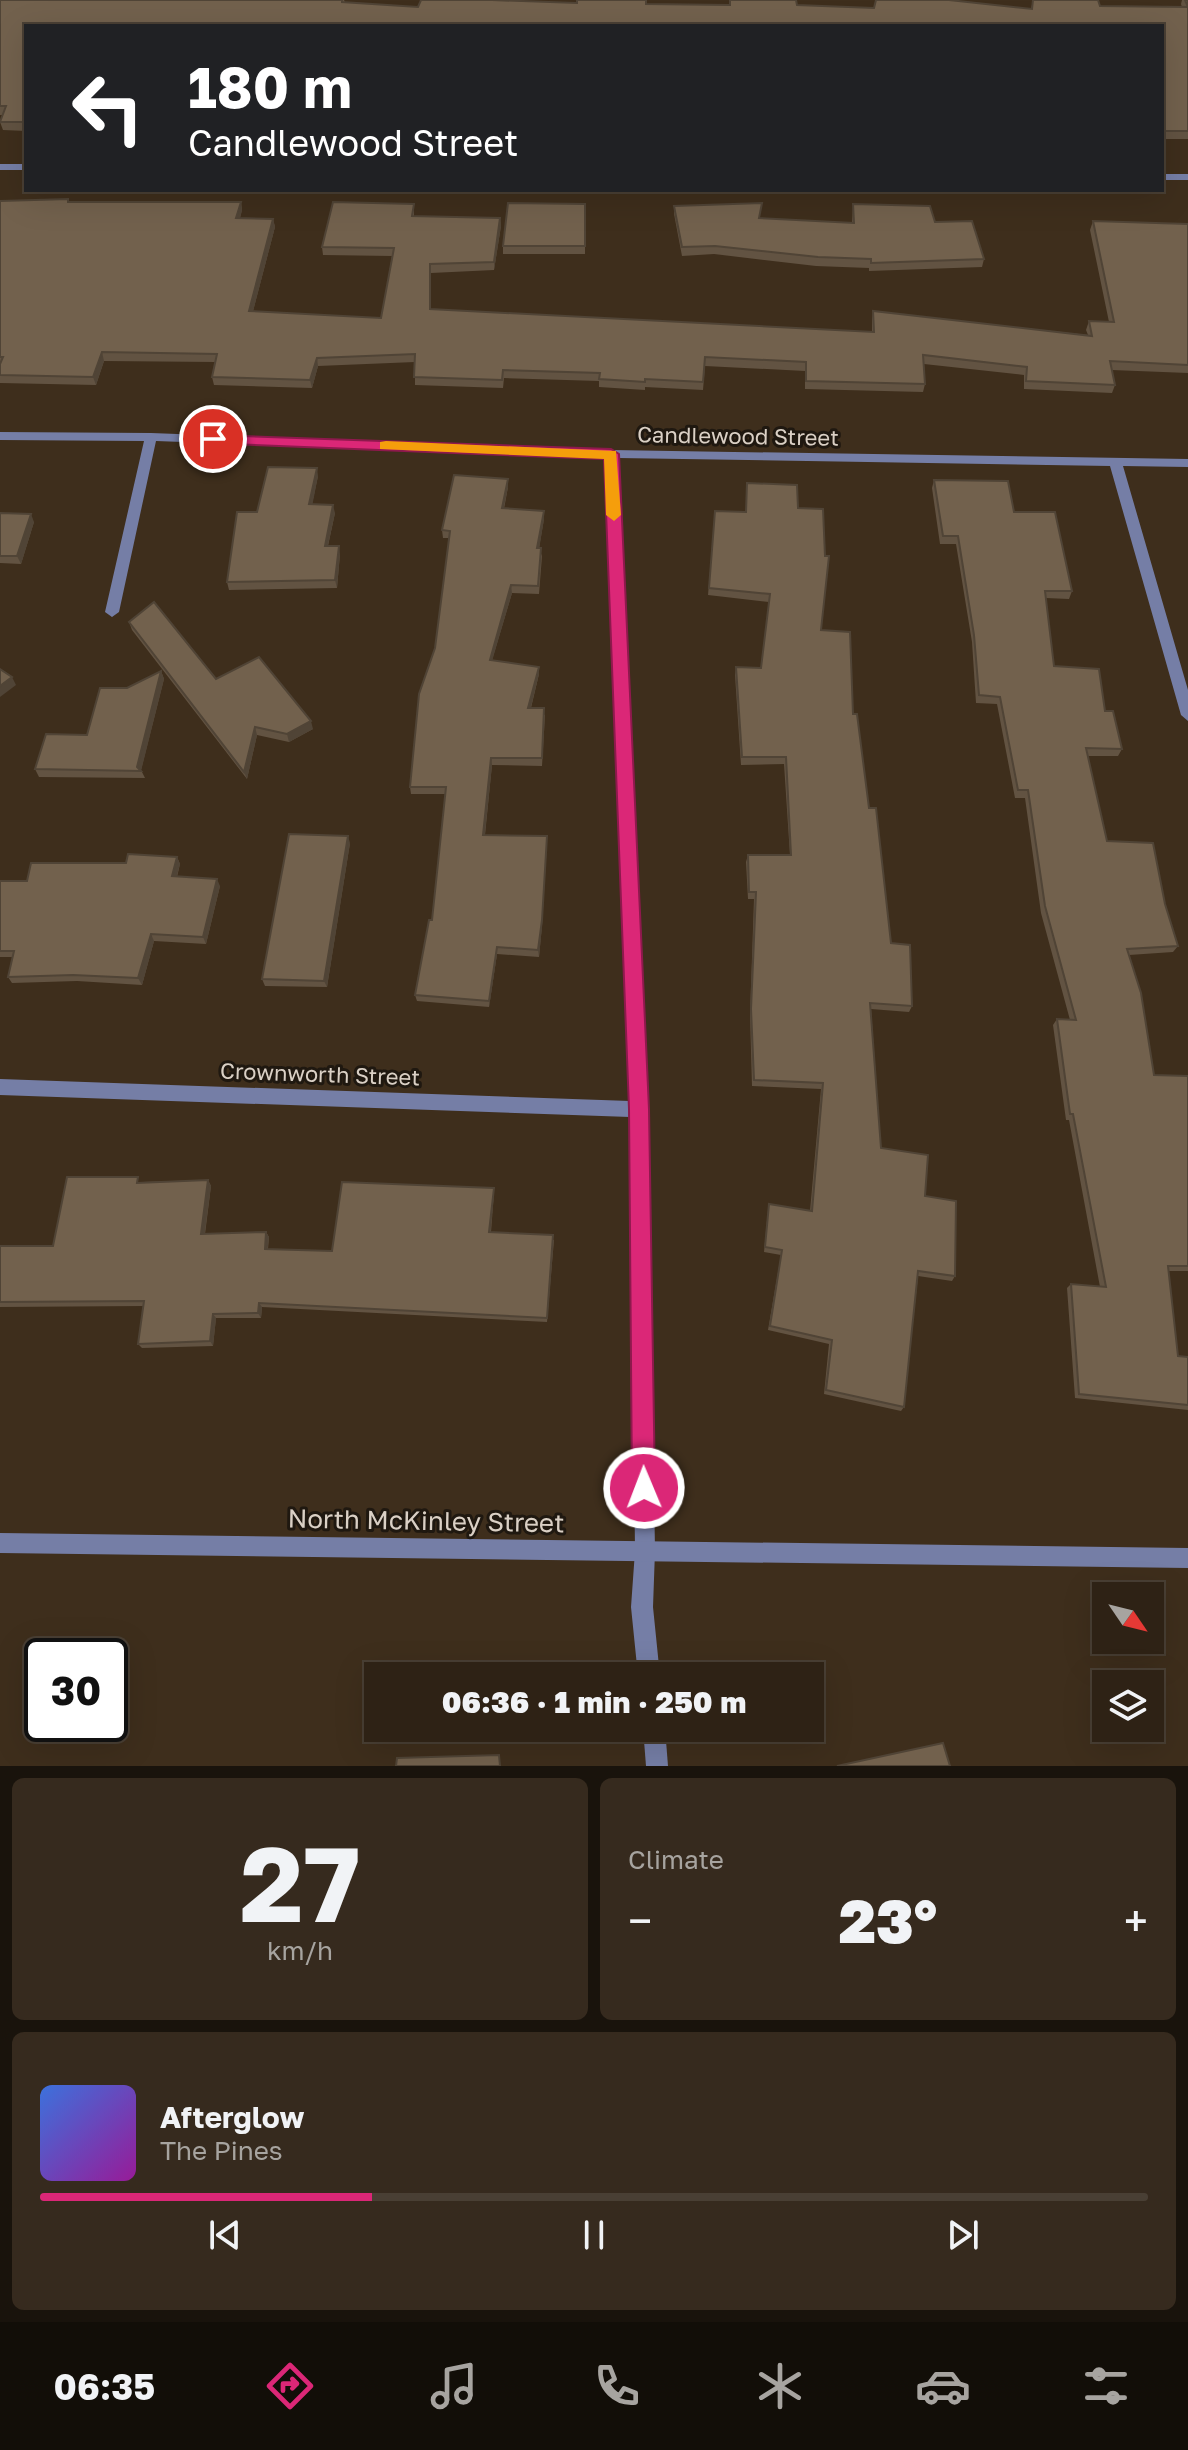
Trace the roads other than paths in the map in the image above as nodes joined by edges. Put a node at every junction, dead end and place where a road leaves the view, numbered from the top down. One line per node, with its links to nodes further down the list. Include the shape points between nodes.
1 (0, 167): 2 (street)
2 (24, 167)
3 (1164, 177): 4 (street)
4 (1188, 177)
5 (0, 436): 6 (street, Candlewood Street)
6 (151, 437): 7 (street, Candlewood Street); 10 (street)
7 (611, 454): 8 (street, Candlewood Street); 13 (street)
8 (1115, 462): 9 (street, Candlewood Street); 11 (street)
9 (1188, 463)
10 (112, 612)
11 (1188, 715)
12 (0, 1087): 13 (street, Crownworth Street)
13 (639, 1109): 15 (street)
14 (0, 1543): 15 (street, North McKinley Street)
15 (645, 1551): 16 (street, North McKinley Street); 17 (street, via 642,1607)
16 (1188, 1558)
17 (648, 1662)
18 (655, 1742): 19 (street)
19 (657, 1766)

